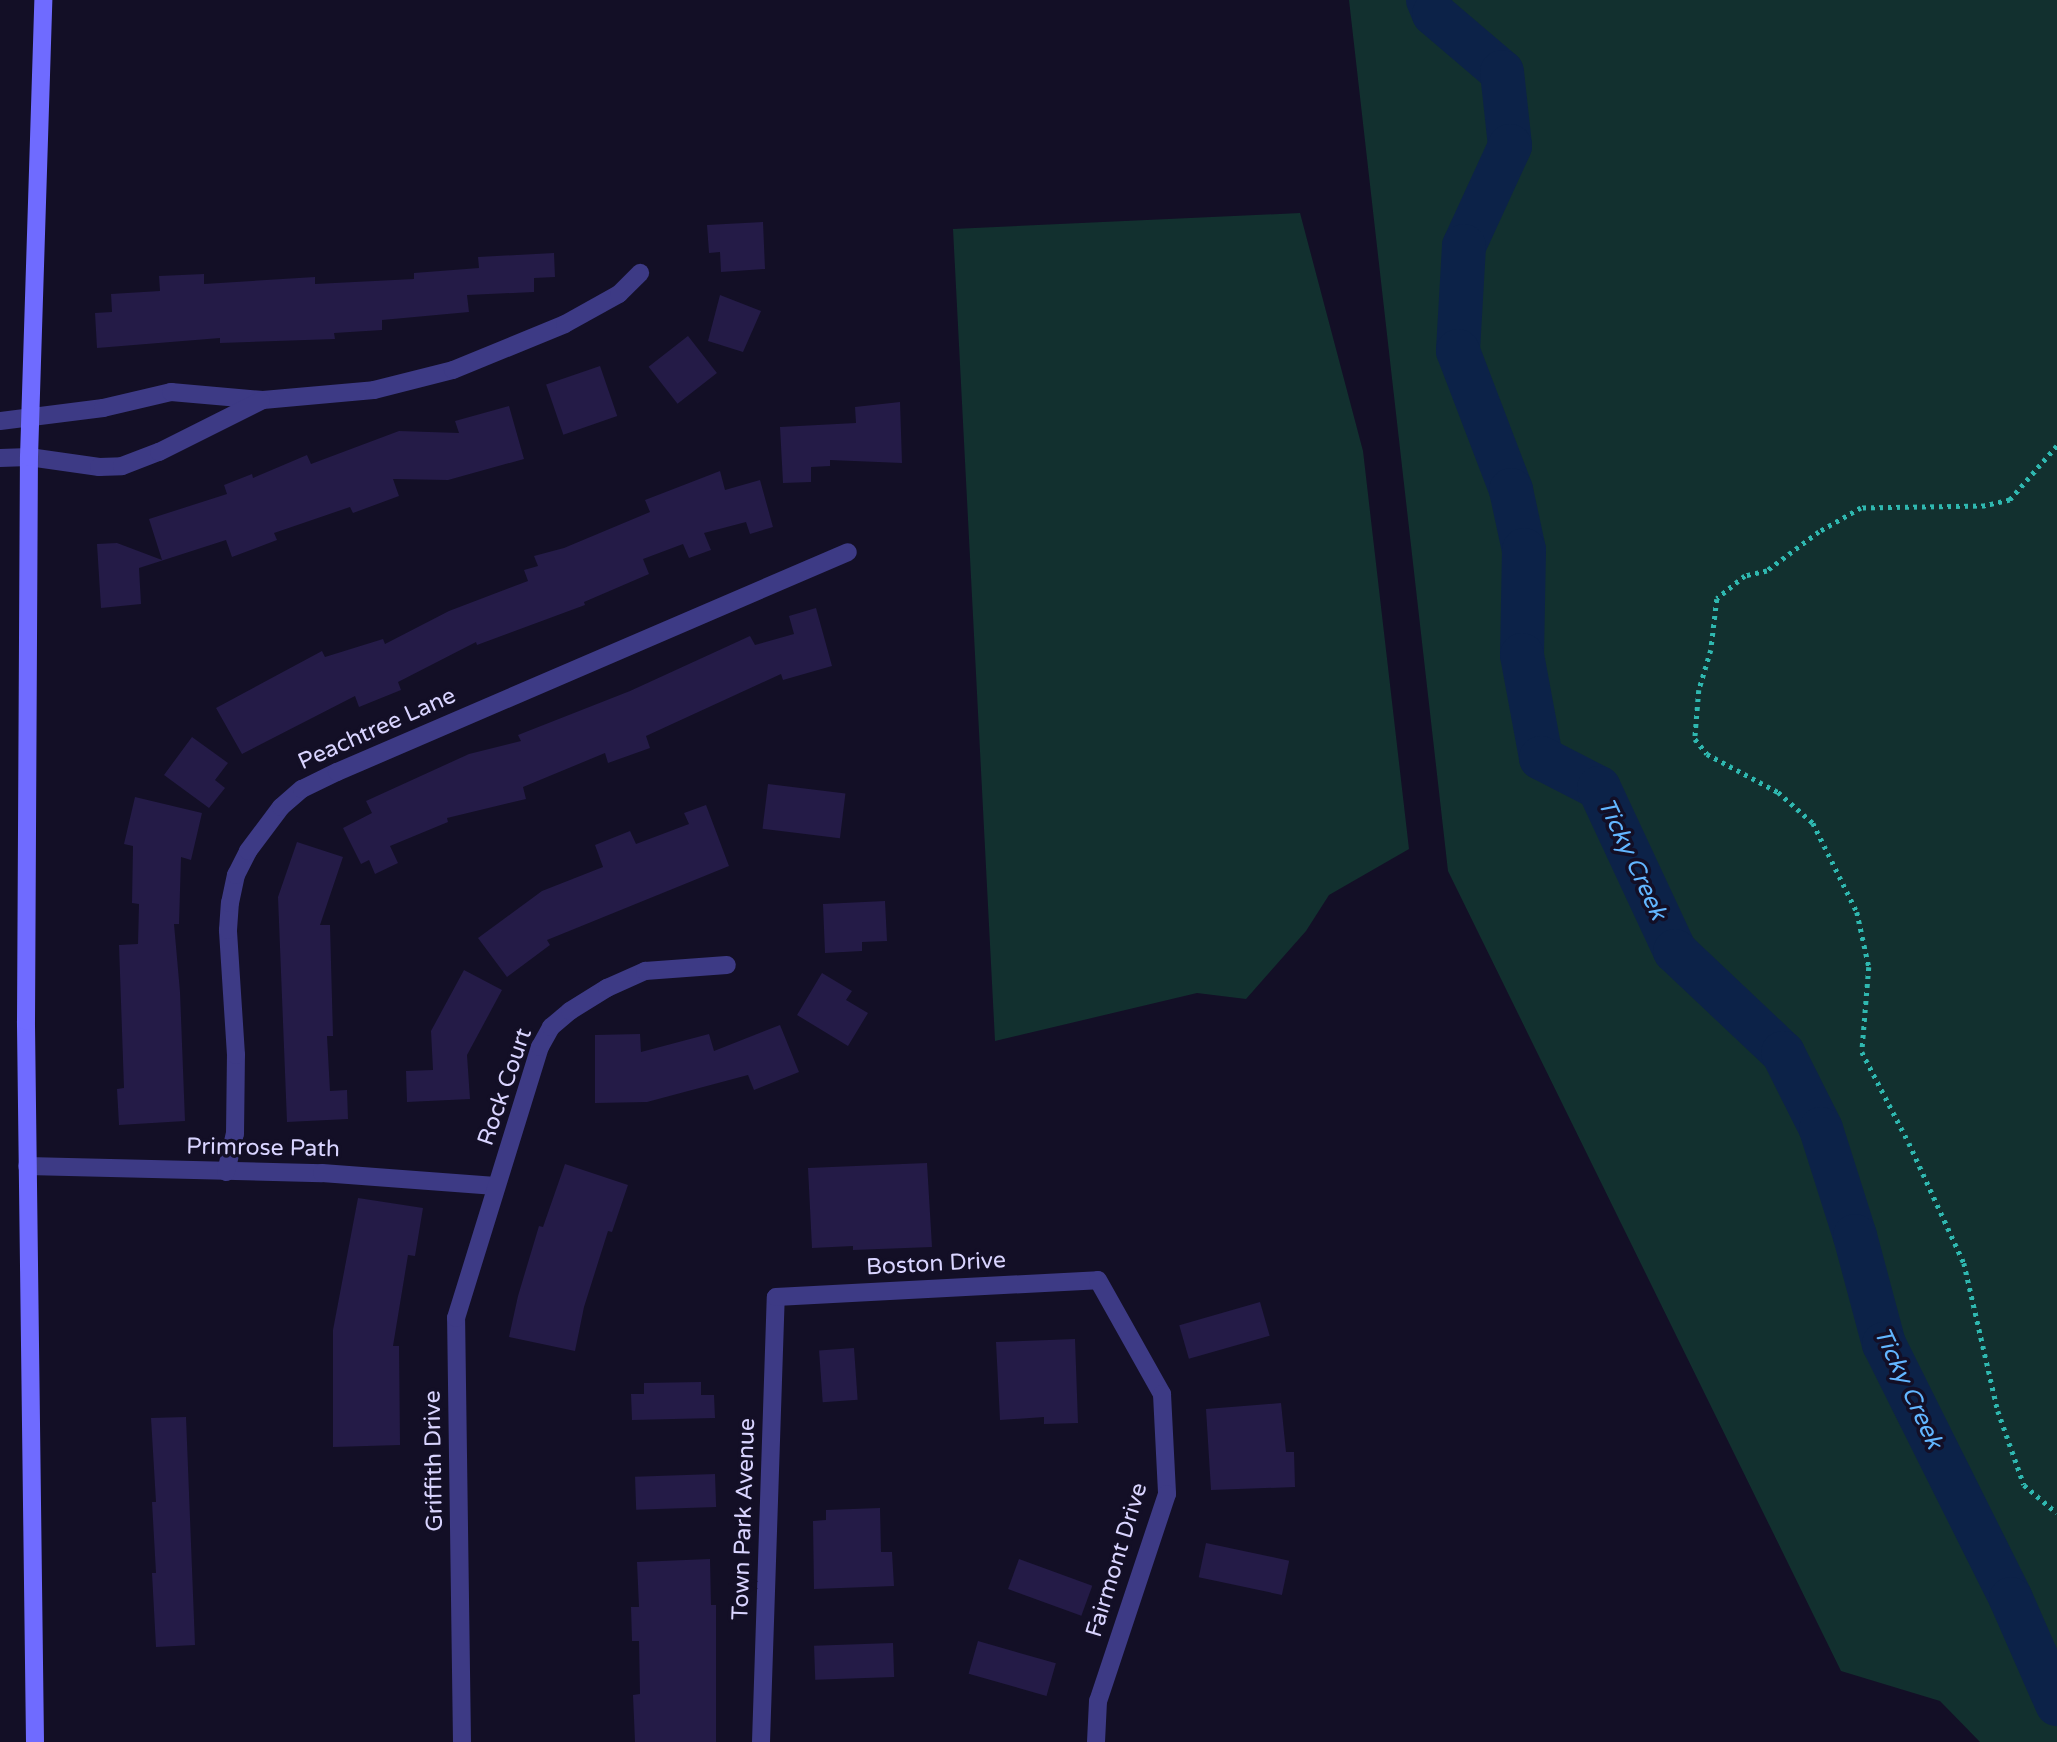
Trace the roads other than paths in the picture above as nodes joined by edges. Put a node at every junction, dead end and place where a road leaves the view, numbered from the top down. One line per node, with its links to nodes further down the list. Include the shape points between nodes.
1 (43, 0): 4 (main road)
2 (640, 273): 3 (street, via 618,293 565,324 453,370 374,390)
3 (263, 401): 4 (street, via 171,393); 6 (street, via 122,466)
4 (31, 418): 5 (street); 6 (main road)
5 (0, 421)
6 (29, 457): 7 (street); 10 (main road)
7 (0, 458)
8 (848, 552): 11 (street, Peachtree Lane, via 337,772 302,789 281,807 248,851 230,903 235,1134)
9 (727, 965): 12 (street, Rock Court, via 645,971 607,988 551,1027 540,1047)
10 (27, 1166): 11 (street, Primrose Path); 15 (main road)
11 (226, 1172): 12 (street, Primrose Path, via 322,1173)
12 (496, 1186): 16 (street, Griffith Drive, via 456,1318)
13 (1098, 1280): 14 (street, Boston Drive); 18 (street, Fairmont Drive, via 1162,1394 1167,1494 1098,1701)
14 (776, 1297): 17 (street, Town Park Avenue)
15 (35, 1742)
16 (462, 1742)
17 (761, 1742)
18 (1096, 1742)

